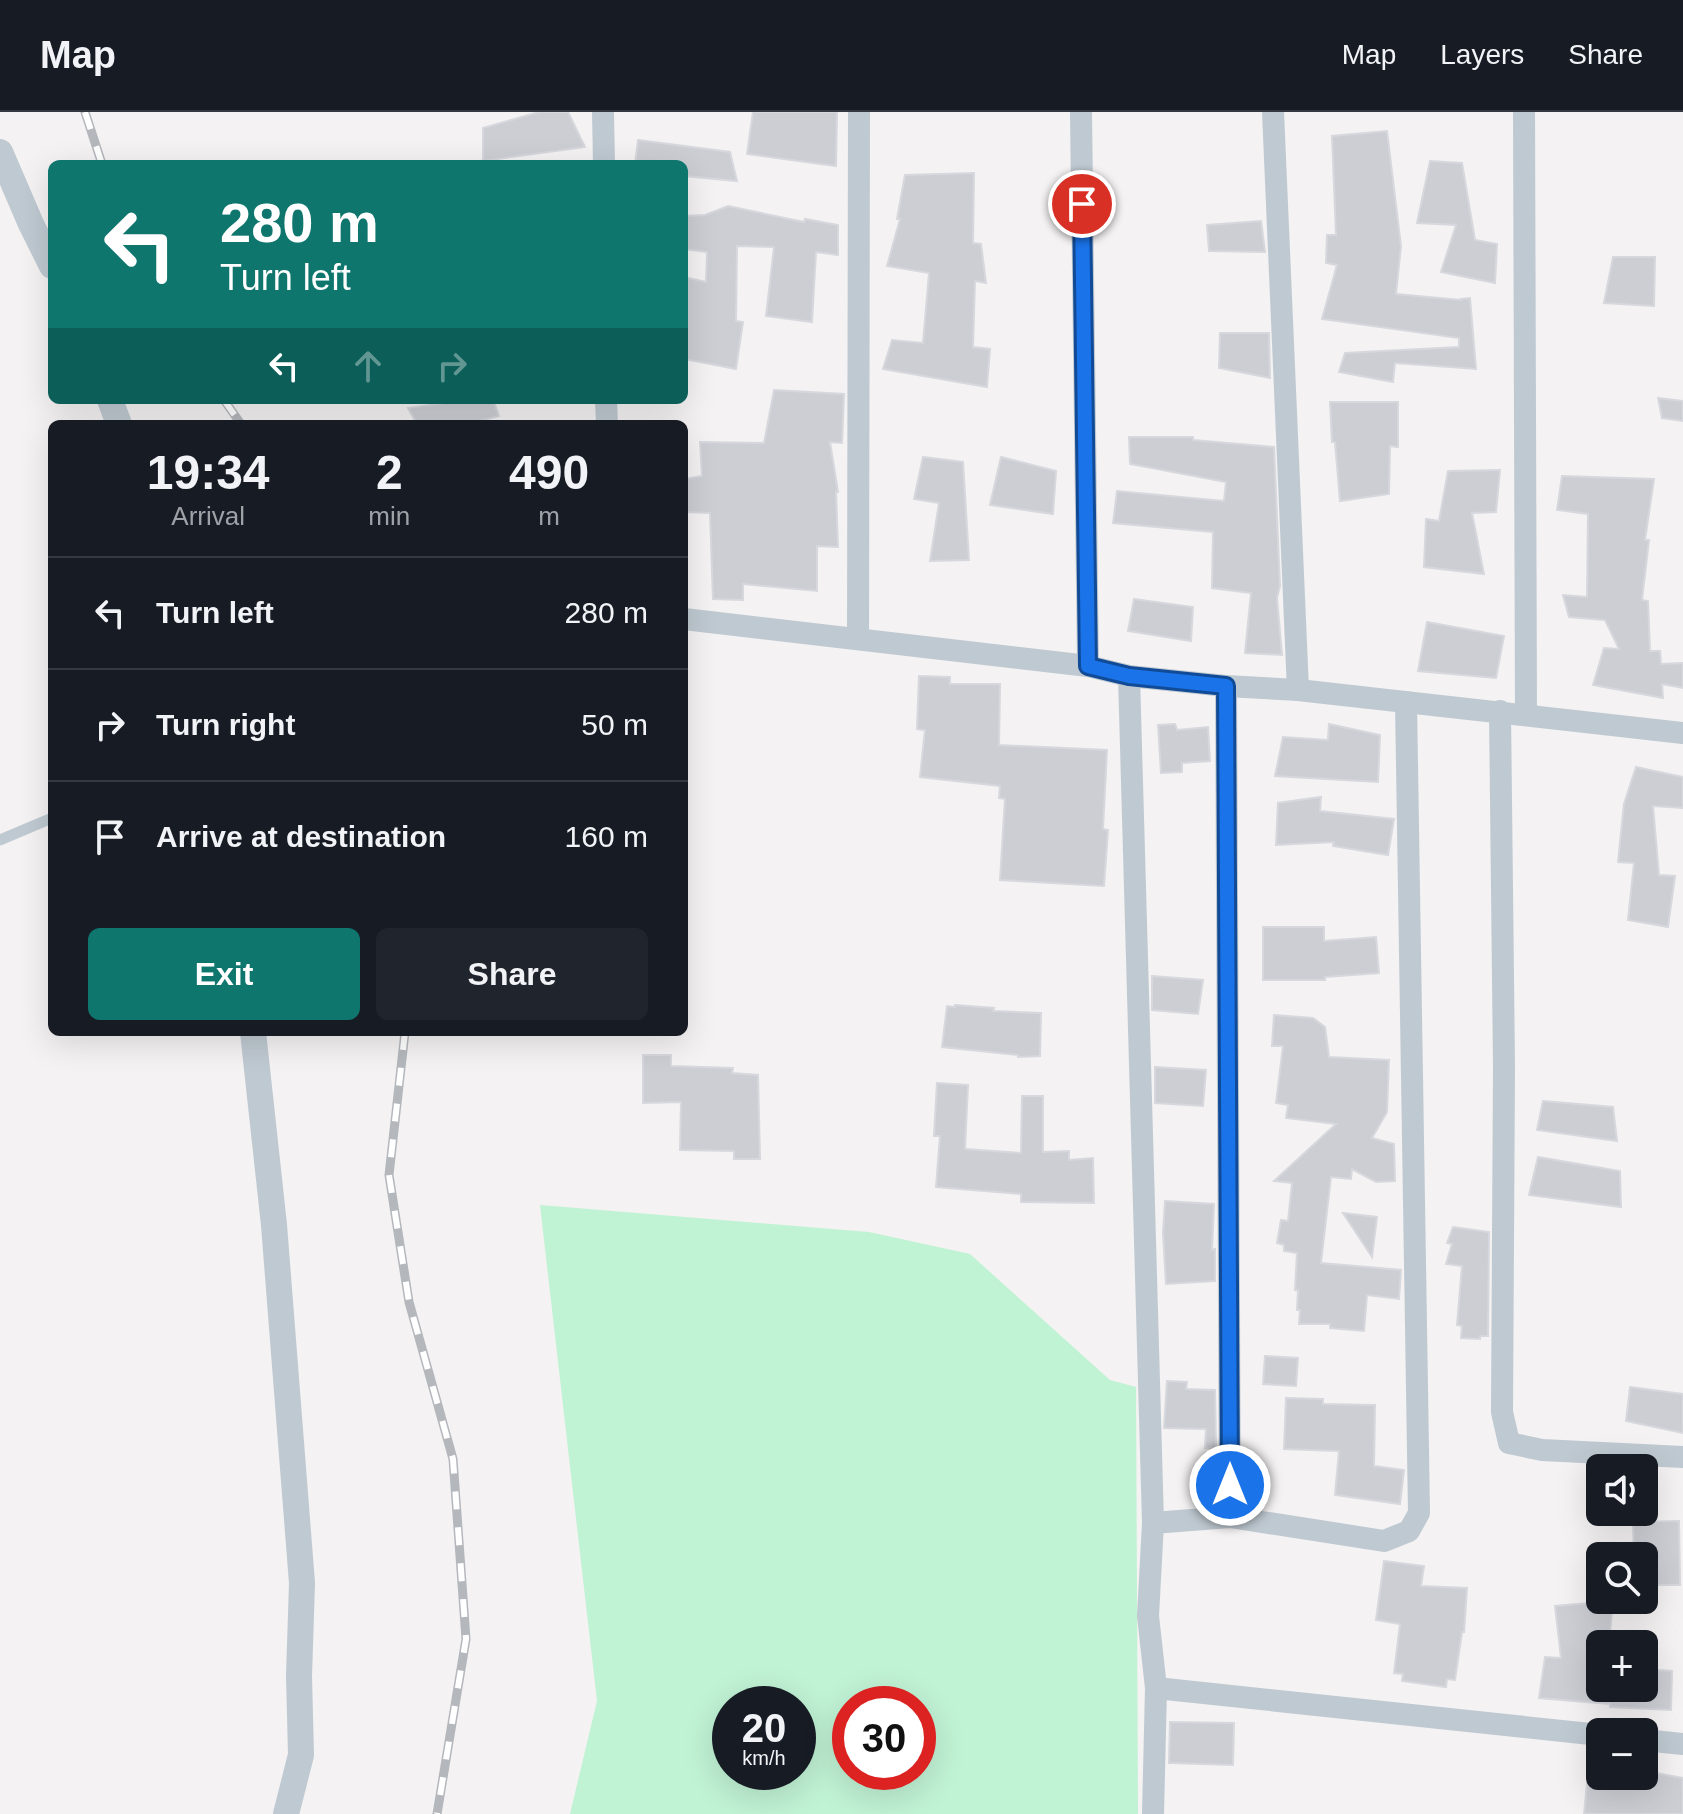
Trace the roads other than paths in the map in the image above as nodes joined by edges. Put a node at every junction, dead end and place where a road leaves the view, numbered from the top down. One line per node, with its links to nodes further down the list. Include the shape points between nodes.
1 (603, 112): 7 (street)
2 (859, 112): 10 (street)
3 (1081, 112): 11 (street)
4 (1273, 112): 14 (street)
5 (1524, 112): 17 (street)
6 (0, 152): 8 (street)
7 (604, 160)
8 (48, 258)
9 (688, 619): 10 (street)
10 (858, 639): 11 (street)
11 (1088, 666): 12 (street)
12 (1129, 676): 13 (street); 24 (street)
13 (1226, 686): 14 (street); 23 (street)
14 (1298, 690): 15 (street)
15 (1406, 702): 16 (street); 23 (street, via 1419,1513 1409,1531 1384,1541)
16 (1500, 711): 17 (street); 22 (street, via 1502,1412 1509,1443 1542,1450)
17 (1526, 714): 18 (street)
18 (1683, 733)
19 (48, 820): 20 (lane)
20 (0, 840)
21 (253, 1036): 29 (street, via 302,1583 301,1755)
22 (1683, 1457)
23 (1230, 1517): 24 (street)
24 (1153, 1523): 25 (street, via 1148,1616)
25 (1156, 1688): 26 (street); 30 (street)
26 (1586, 1734)
27 (1658, 1741): 28 (street)
28 (1683, 1744)
29 (286, 1814)
30 (1153, 1814)

